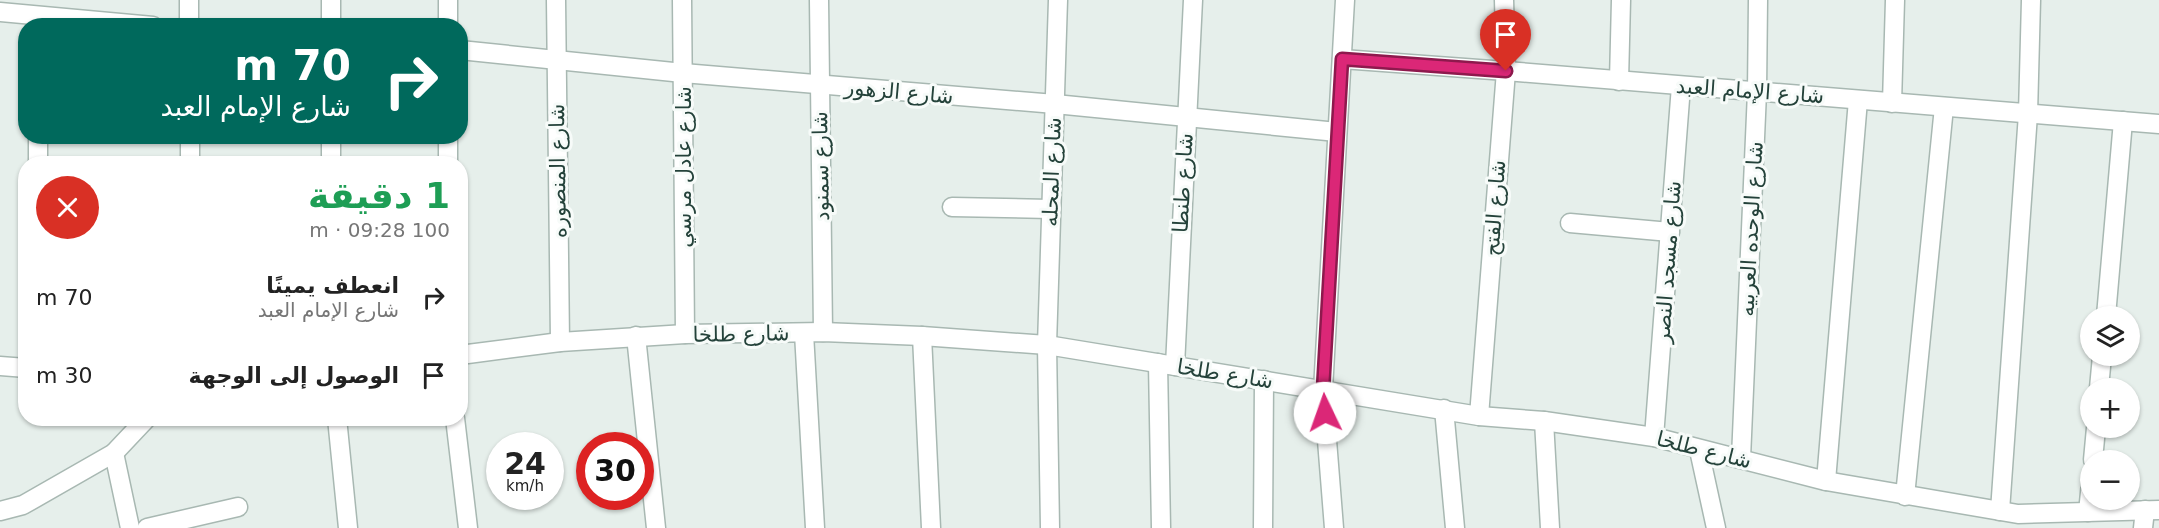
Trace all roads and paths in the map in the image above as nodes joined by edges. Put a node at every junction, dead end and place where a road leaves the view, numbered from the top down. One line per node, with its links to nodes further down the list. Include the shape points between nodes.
1 (189, 0): 18 (street)
2 (331, 0): 19 (street)
3 (448, 0): 20 (street)
4 (556, 0): 23 (street, شارع المنصوره)
5 (682, 0): 25 (street, شارع عادل مرسي)
6 (819, 0): 27 (street, شارع سمنود)
7 (1058, 0): 32 (street, شارع المحله)
8 (1193, 0): 35 (street, شارع طنطا)
9 (1345, 0): 22 (street)
10 (1503, 0): 24 (street, شارع الفتح)
11 (1621, 0): 26 (street)
12 (1758, 0): 29 (street, شارع الوحده العربيه)
13 (1895, 0): 31 (street)
14 (2031, 0): 34 (street)
15 (0, 12): 16 (street)
16 (39, 14): 17 (street)
17 (77, 18)
18 (189, 18)
19 (331, 18)
20 (448, 18)
21 (468, 51): 23 (street, شارع الزهور)
22 (1342, 59): 24 (street, شارع الإمام العبد); 38 (street)
23 (557, 60): 25 (street, شارع الزهور); 49 (street, شارع المنصوره)
24 (1506, 71): 26 (street, شارع الإمام العبد); 58 (street, شارع الفتح)
25 (683, 73): 27 (street, شارع الزهور); 46 (street, شارع عادل مرسي)
26 (1619, 81): 28 (street, شارع الإمام العبد)
27 (820, 85): 32 (street, شارع الزهور); 44 (street, شارع سمنود)
28 (1682, 86): 29 (street, شارع الإمام العبد); 42 (street, شارع مسجد النصر)
29 (1757, 92): 30 (street, شارع الإمام العبد); 66 (street, شارع الوحده العربيه)
30 (1858, 100): 31 (street, شارع الإمام العبد); 67 (street)
31 (1892, 103): 33 (street, شارع الإمام العبد)
32 (1055, 104): 35 (street, شارع الزهور); 40 (street, شارع المحله)
33 (1944, 107): 34 (street, شارع الإمام العبد); 68 (street)
34 (2028, 114): 36 (street, شارع الإمام العبد); 73 (street)
35 (1186, 119): 38 (street, شارع الزهور); 52 (street, شارع طنطا)
36 (2123, 121): 37 (street, شارع الإمام العبد); 43 (street)
37 (2159, 124)
38 (1337, 132): 56 (street)
39 (952, 207): 40 (street)
40 (1050, 208): 50 (street, شارع المحله)
41 (1570, 223): 42 (street)
42 (1670, 232): 63 (street, شارع مسجد النصر)
43 (2107, 306)
44 (823, 332): 45 (street, شارع طلخا); 48 (street, شارع طلخا)
45 (804, 333): 46 (street, شارع طلخا); 79 (street)
46 (685, 334): 47 (street, شارع طلخا)
47 (636, 336): 49 (street, شارع طلخا); 78 (street)
48 (922, 336): 50 (street, شارع طلخا); 80 (street)
49 (560, 342): 51 (street, شارع طلخا)
50 (1047, 345): 52 (street, شارع طلخا); 81 (street, شارع المحله)
51 (468, 354)
52 (1166, 364): 55 (street, شارع طلخا); 82 (street, شارع طنطا)
53 (0, 366): 54 (street)
54 (18, 367)
55 (1264, 380): 56 (street, شارع طلخا); 83 (street)
56 (1323, 390): 57 (street, شارع طلخا); 84 (street)
57 (1444, 410): 58 (street, شارع طلخا); 85 (street)
58 (1479, 416): 59 (street, شارع طلخا)
59 (1544, 421): 63 (street, شارع طلخا); 86 (street)
60 (139, 426): 65 (street)
61 (338, 426): 76 (street)
62 (456, 426): 77 (street)
63 (1654, 437): 64 (street, شارع طلخا)
64 (1699, 450): 66 (street, شارع طلخا); 87 (street)
65 (114, 453): 70 (street, via 23,505); 74 (street)
66 (1741, 458): 67 (street, شارع طلخا)
67 (1826, 481): 68 (street, شارع طلخا)
68 (1905, 496): 73 (street, شارع طلخا)
69 (238, 507): 75 (street)
70 (0, 511)
71 (2088, 512): 72 (street, شارع طلخا); 73 (street, شارع طلخا)
72 (2149, 516)
73 (2011, 518)
74 (130, 528)
75 (147, 528)
76 (348, 528)
77 (468, 528)
78 (656, 528)
79 (815, 528)
80 (931, 528)
81 (1050, 528)
82 (1161, 528)
83 (1263, 528)
84 (1335, 528)
85 (1455, 528)
86 (1550, 528)
87 (1716, 528)

